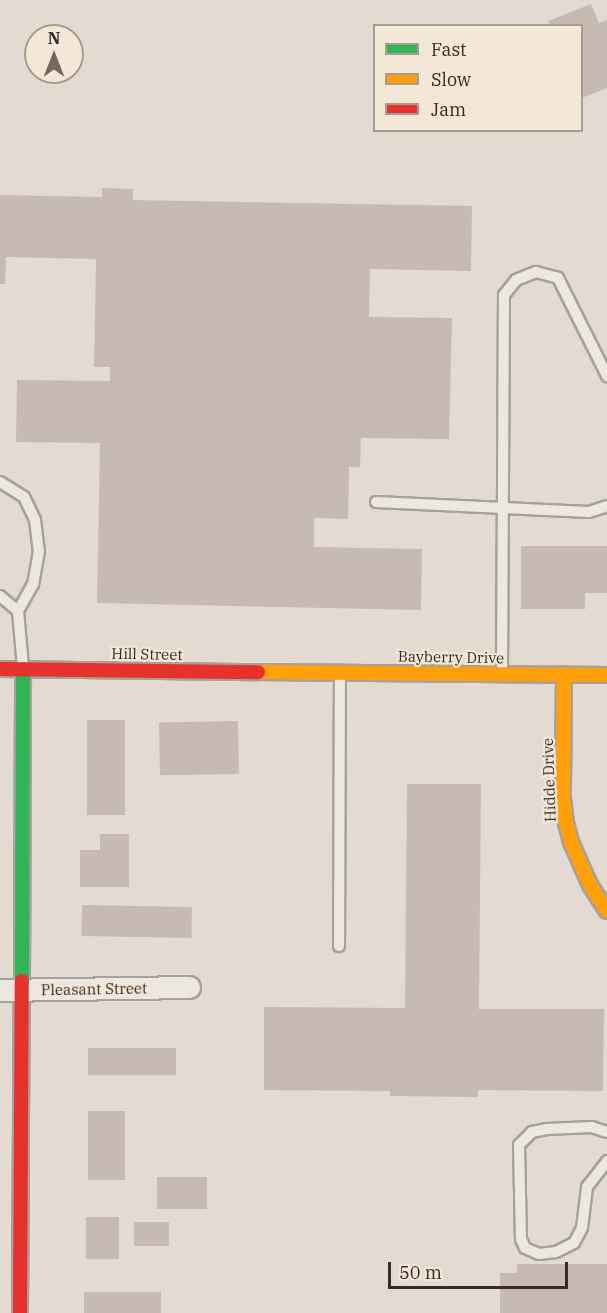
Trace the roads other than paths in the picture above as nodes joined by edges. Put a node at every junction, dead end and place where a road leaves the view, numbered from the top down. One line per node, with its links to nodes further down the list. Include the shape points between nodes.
1 (607, 376): 5 (lane, via 558,278 536,272 516,280 504,295)
2 (0, 482): 7 (lane, via 24,497 35,520 39,551 33,584)
3 (376, 502): 5 (lane)
4 (607, 506): 5 (lane, via 589,512)
5 (503, 509): 12 (lane)
6 (0, 596): 7 (lane)
7 (18, 611): 9 (lane)
8 (0, 669): 9 (street, Hill Street)
9 (23, 669): 10 (street, Hill Street); 19 (street)
10 (294, 672): 11 (street, Bayberry Drive)
11 (340, 672): 12 (street, Bayberry Drive); 16 (lane)
12 (502, 674): 13 (street, Bayberry Drive)
13 (564, 674): 14 (street, Bayberry Drive); 15 (street, Hidde Drive, via 566,823 590,885)
14 (607, 675)
15 (607, 911)
16 (339, 946)
17 (189, 987): 19 (street, Pleasant Street)
18 (0, 990): 19 (street, Pleasant Street)
19 (23, 990): 22 (street)
20 (607, 1132): 21 (lane, via 592,1127 547,1129 532,1132 519,1145 521,1239 525,1248 538,1254 556,1252 574,1243 582,1228 587,1187)
21 (607, 1161)
22 (20, 1313)

